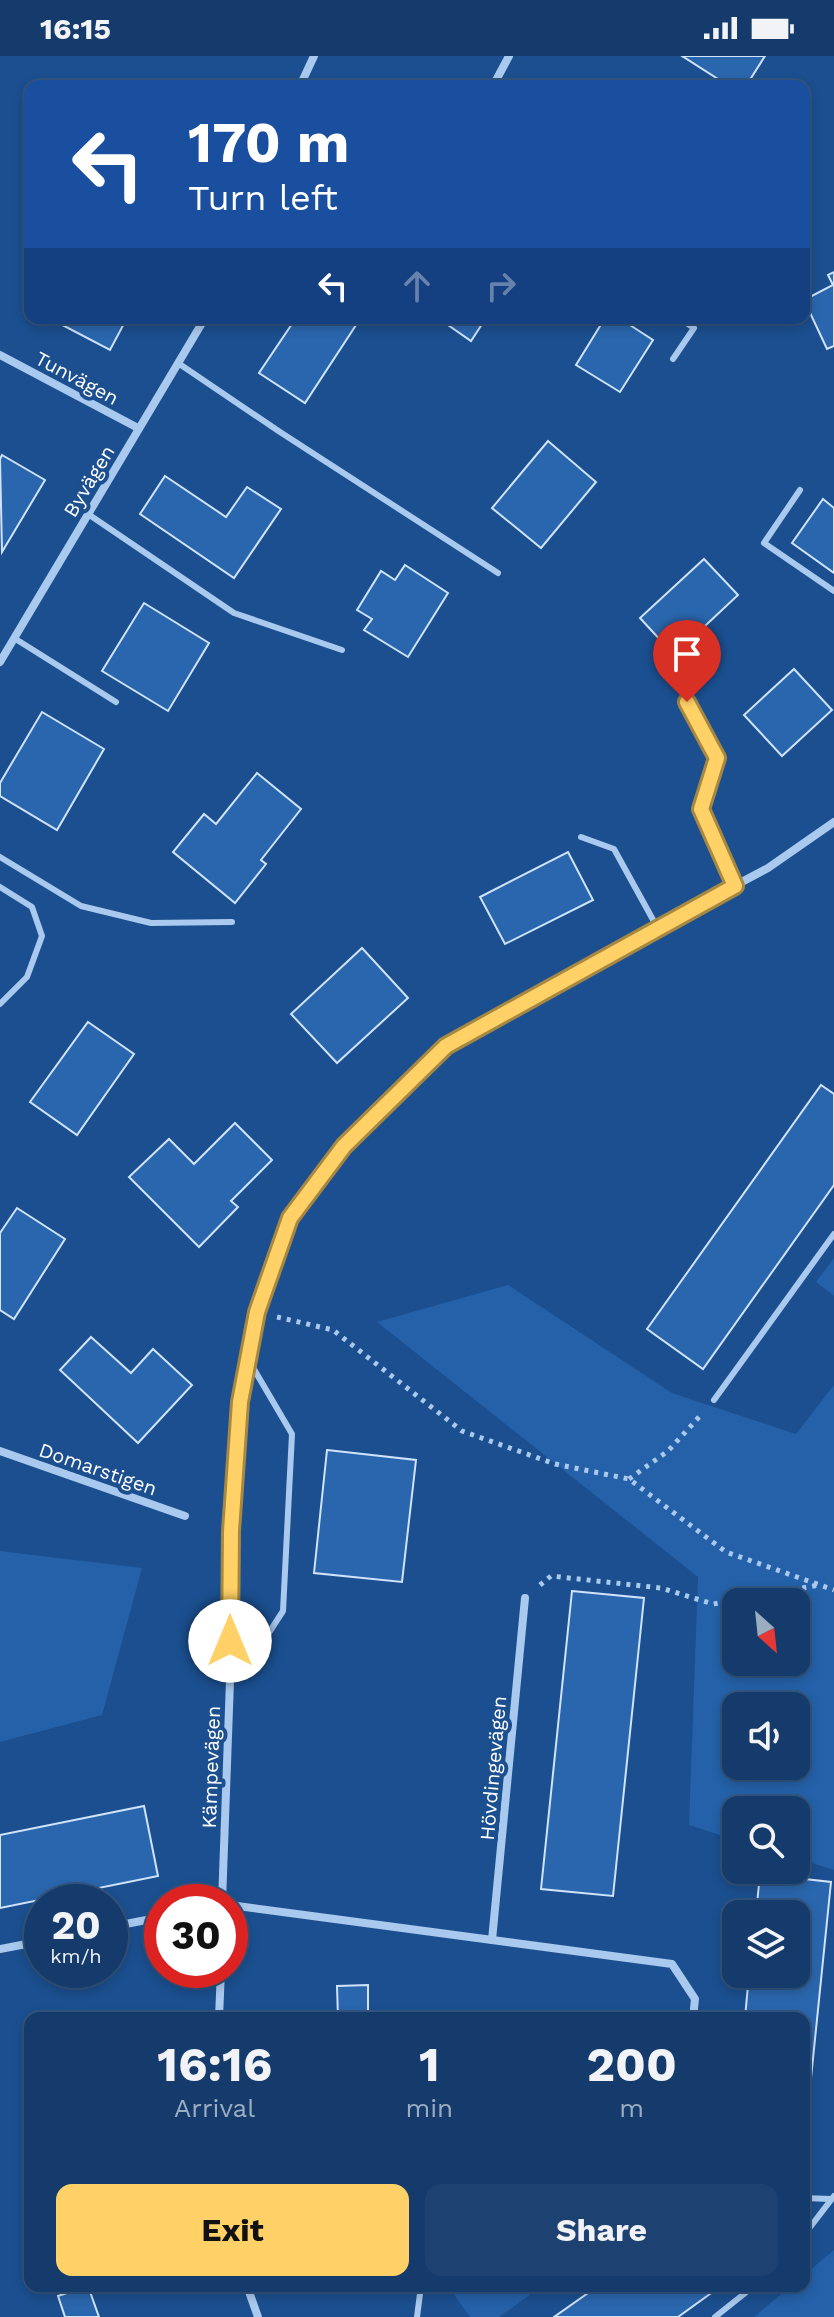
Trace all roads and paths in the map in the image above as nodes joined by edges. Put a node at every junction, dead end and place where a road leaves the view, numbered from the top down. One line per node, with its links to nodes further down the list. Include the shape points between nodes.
1 (314, 56): 3 (street)
2 (509, 56): 4 (street)
3 (303, 80)
4 (496, 80)
5 (201, 324): 9 (street, Byvägen)
6 (688, 324): 8 (lane, via 694,328)
7 (0, 355): 10 (street, Tunvägen)
8 (673, 359)
9 (178, 363): 10 (street, Byvägen); 13 (lane)
10 (138, 428): 12 (street, Byvägen)
11 (800, 490): 14 (lane, via 764,543)
12 (88, 514): 15 (street, Byvägen); 16 (lane, via 234,613)
13 (498, 573)
14 (834, 591)
15 (14, 638): 17 (street, Byvägen); 19 (lane)
16 (342, 650)
17 (0, 662)
18 (673, 675): 23 (lane, via 717,758 701,809)
19 (116, 702)
20 (834, 822): 23 (street, Kämpevägen)
21 (581, 837): 26 (lane, via 614,849)
22 (0, 857): 25 (lane, via 81,906 151,923)
23 (735, 886): 26 (street, Kämpevägen)
24 (0, 887): 27 (lane, via 32,907 42,936 27,977)
25 (232, 922)
26 (657, 927): 29 (street, Kämpevägen, via 446,1046 344,1146 290,1218)
27 (0, 1004)
28 (834, 1234): 31 (lane)
29 (257, 1312): 30 (street, Kämpevägen); 33 (path, via 333,1330 462,1431 555,1464)
30 (248, 1359): 38 (street, Kämpevägen, via 231,1531); 38 (lane, via 292,1434 283,1611 261,1645)
31 (714, 1400): 33 (path, via 668,1451)
32 (0, 1451): 34 (street, Domarstigen)
33 (629, 1479): 35 (path, via 726,1552)
34 (185, 1516)
35 (820, 1585): 36 (path); 37 (path, via 713,1604 661,1588 551,1576)
36 (834, 1590)
37 (525, 1598): 41 (street, Hövdingevägen)
38 (230, 1669): 39 (street, Kämpevägen)
39 (223, 1884)
40 (248, 1907): 41 (street)
41 (492, 1940): 46 (street, via 672,1964 695,1999)
42 (24, 1944): 43 (street)
43 (0, 1949)
44 (220, 1988): 45 (street)
45 (219, 2012)
46 (694, 2012)
47 (810, 2198): 48 (lane)
48 (832, 2198): 49 (lane)
49 (810, 2227)
50 (249, 2292): 53 (street)
51 (420, 2292): 54 (lane)
52 (746, 2292): 55 (lane)
53 (258, 2317)
54 (417, 2317)
55 (715, 2317)

